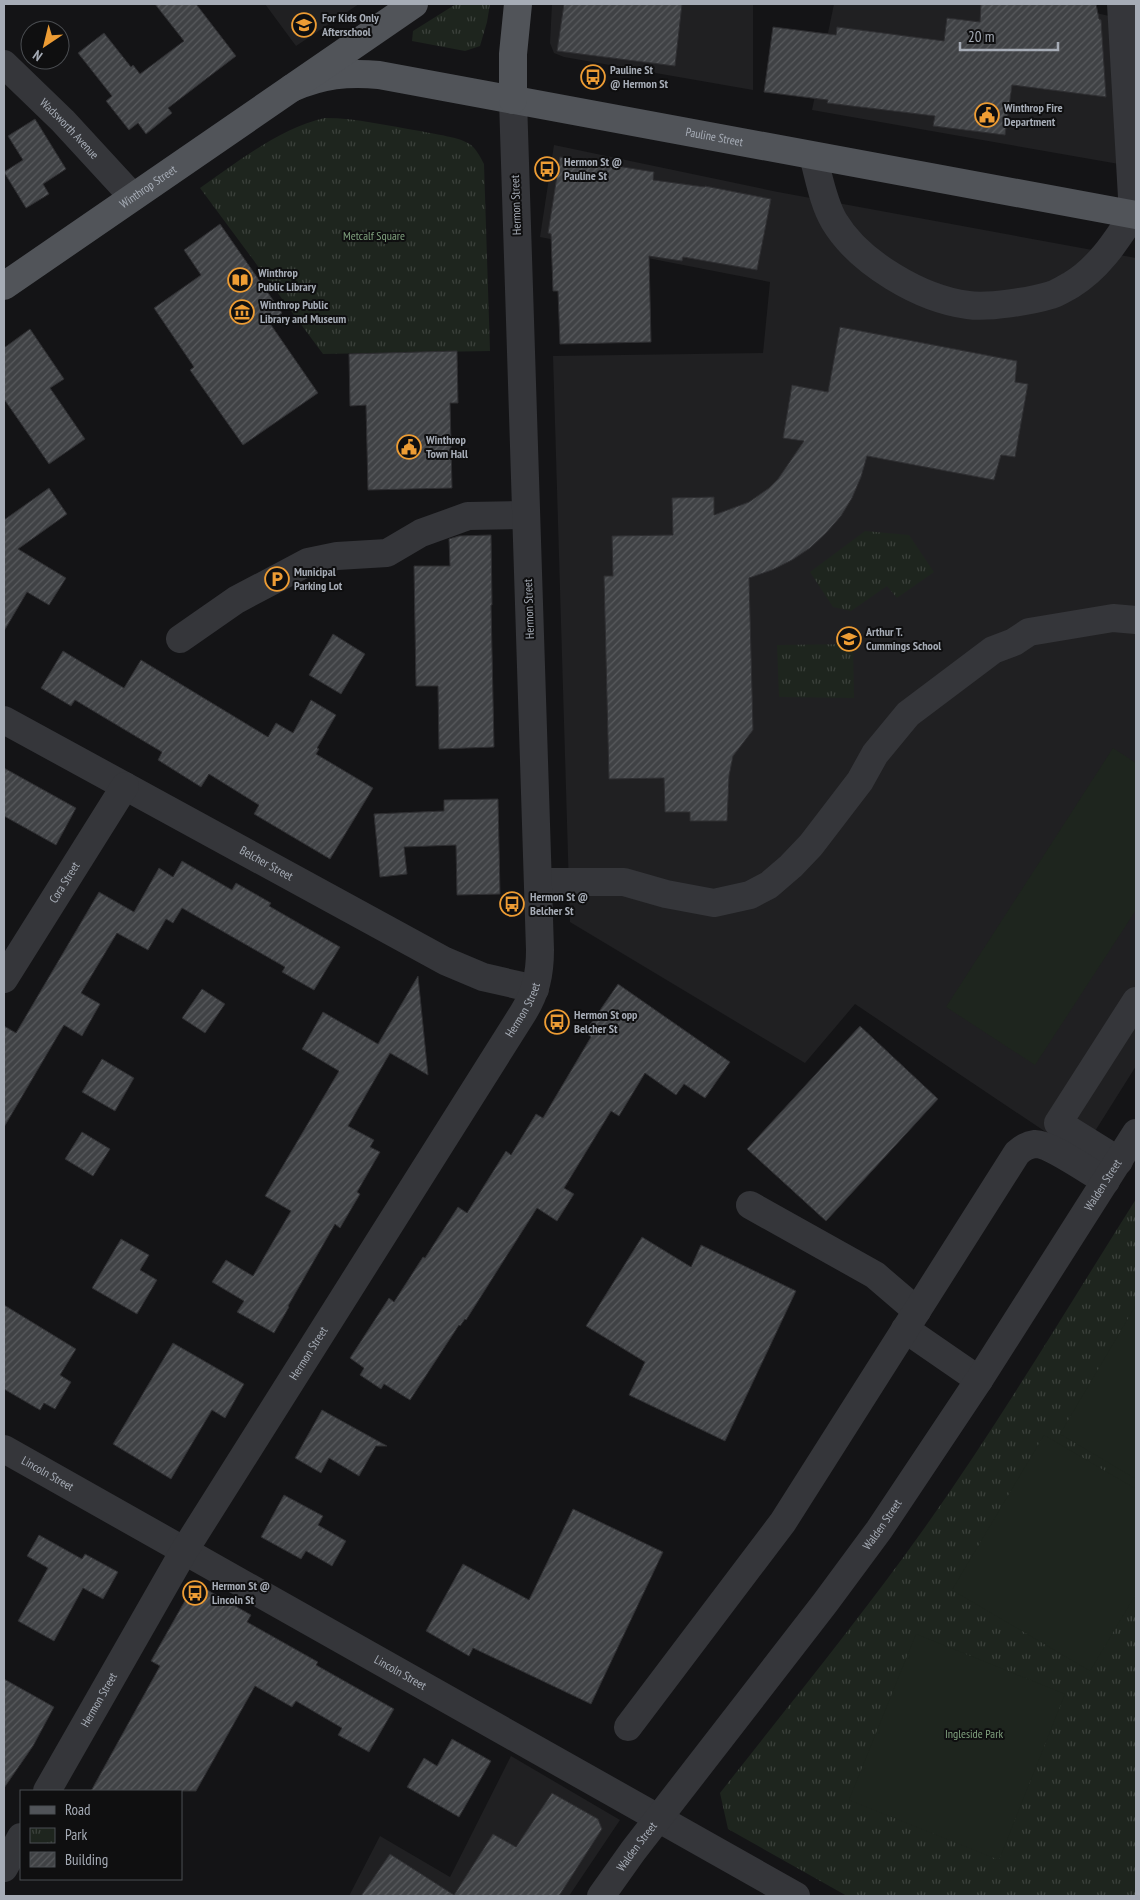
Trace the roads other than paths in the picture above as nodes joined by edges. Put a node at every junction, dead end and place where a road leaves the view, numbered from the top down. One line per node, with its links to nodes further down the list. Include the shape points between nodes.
1 (414, 4): 5 (main road, Winthrop Street)
2 (518, 4): 6 (main road)
3 (1121, 4): 9 (street)
4 (4, 64): 8 (street, Wadsworth Avenue, via 63,121)
5 (292, 88): 6 (main road, Pauline Street, via 327,76 352,73); 8 (main road, Winthrop Street)
6 (513, 100): 7 (main road, Pauline Street); 11 (street, Hermon Street)
7 (813, 156): 9 (main road, Pauline Street); 9 (street, via 834,220 849,240 900,281 922,292 969,305 1052,295 1089,273)
8 (133, 197): 10 (main road, Winthrop Street)
9 (1135, 215)
10 (4, 286)
11 (526, 515): 13 (street, via 468,516 421,533 387,553 337,556 308,562 236,600); 16 (street, Hermon Street)
12 (1136, 620): 16 (street, via 1113,618 1029,632 993,650 908,714 875,754 860,781 812,845 768,885 750,895 714,903 624,882)
13 (180, 639)
14 (4, 720): 15 (street, Belcher Street)
15 (125, 786): 17 (street, Cora Street); 18 (street, Belcher Street, via 445,961 483,977)
16 (538, 882): 18 (street, Hermon Street, via 540,965)
17 (4, 979)
18 (535, 989): 26 (street, Hermon Street)
19 (1136, 1001): 21 (street, via 1058,1123)
20 (1136, 1133): 21 (street, Walden Street)
21 (1112, 1171): 23 (street, via 1048,1147 1037,1144 1025,1146 1017,1153); 24 (street, Walden Street)
22 (750, 1205): 23 (street, via 875,1275)
23 (911, 1320): 24 (street); 27 (street, via 783,1522)
24 (979, 1380): 29 (street, Walden Street, via 855,1563)
25 (4, 1449): 26 (street, Lincoln Street)
26 (184, 1551): 28 (street, Hermon Street); 29 (street, Lincoln Street)
27 (628, 1727)
28 (48, 1790)
29 (658, 1818): 32 (street, Walden Street); 33 (street, Lincoln Street)
30 (20, 1839): 31 (street)
31 (4, 1868)
32 (601, 1896)
33 (796, 1896)

